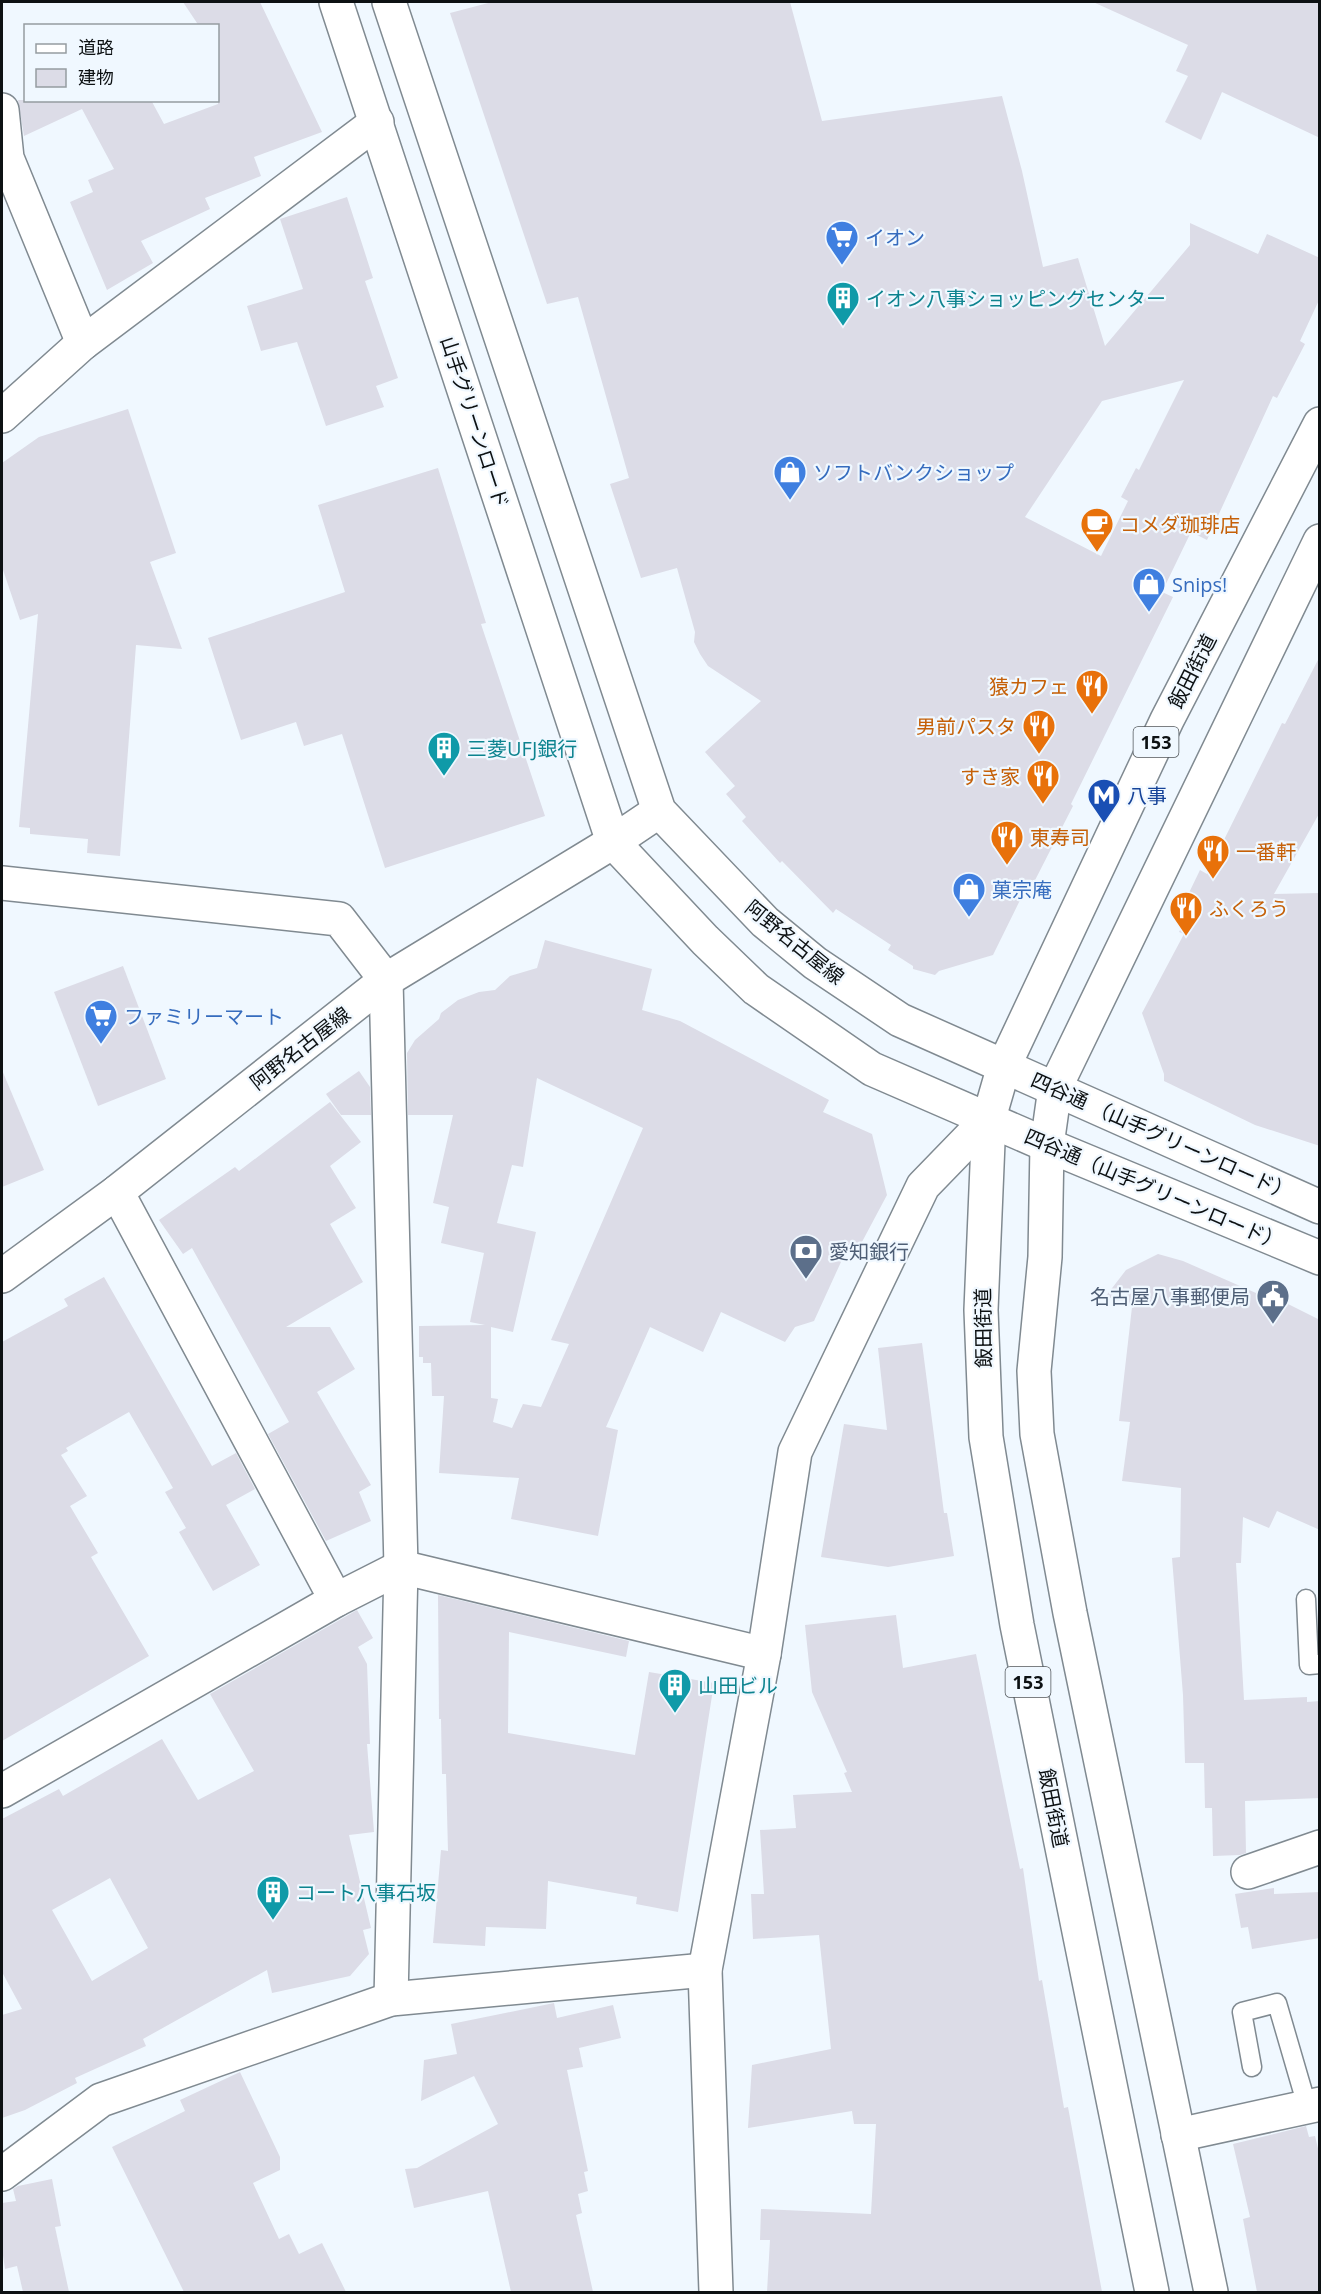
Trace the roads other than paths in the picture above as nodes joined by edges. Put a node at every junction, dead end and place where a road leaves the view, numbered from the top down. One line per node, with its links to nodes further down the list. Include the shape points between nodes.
1 (336, 2): 4 (main road, 山手グリーンロード)
2 (389, 2): 9 (main road)
3 (2, 110): 5 (main road, via 7,158)
4 (377, 122): 5 (main road); 10 (main road, 山手グリーンロード)
5 (83, 343): 6 (main road)
6 (2, 416)
7 (1320, 424): 13 (main road, 飯田街道 / 153, via 1167,720)
8 (1320, 541): 14 (main road)
9 (659, 811): 10 (main road, 阿野名古屋線); 13 (main road, 阿野名古屋線, via 765,922 815,963 900,1020)
10 (613, 842): 12 (main road, 阿野名古屋線); 15 (main road, via 756,989 872,1069)
11 (2, 883): 12 (main road, via 339,919)
12 (386, 980): 17 (main road, 阿野名古屋線); 21 (main road)
13 (1004, 1066): 14 (main road, 四谷通 （山手グリーンロード）); 15 (main road, 飯田街道 / 153)
14 (1055, 1088): 16 (main road); 18 (main road, 四谷通 （山手グリーンロード）)
15 (989, 1118): 16 (main road, 四谷通（山手グリーンロード）); 24 (main road, via 923,1186 795,1452); 36 (main road, 飯田街道 / 153, via 981,1310 986,1437 1017,1625)
16 (1047, 1145): 19 (main road, 四谷通（山手グリーンロード）); 33 (main road, via 1045,1257 1034,1371 1037,1434)
17 (117, 1192): 20 (main road, 阿野名古屋線); 23 (main road)
18 (1320, 1207)
19 (1320, 1258)
20 (2, 1276)
21 (401, 1568): 23 (main road); 24 (main road); 30 (main road)
22 (1306, 1599): 25 (lane, via 1308,1665)
23 (336, 1600): 26 (main road)
24 (764, 1654): 29 (main road)
25 (1320, 1664)
26 (2, 1791)
27 (1320, 1847): 28 (main road)
28 (1248, 1872)
29 (705, 1970): 30 (main road); 35 (main road)
30 (391, 1999): 34 (main road, via 101,2100)
31 (1252, 2067): 32 (lane, via 1242,2012 1277,2003)
32 (1313, 2105): 33 (main road)
33 (1178, 2135): 37 (main road)
34 (2, 2174)
35 (716, 2292)
36 (1152, 2292)
37 (1211, 2292)

